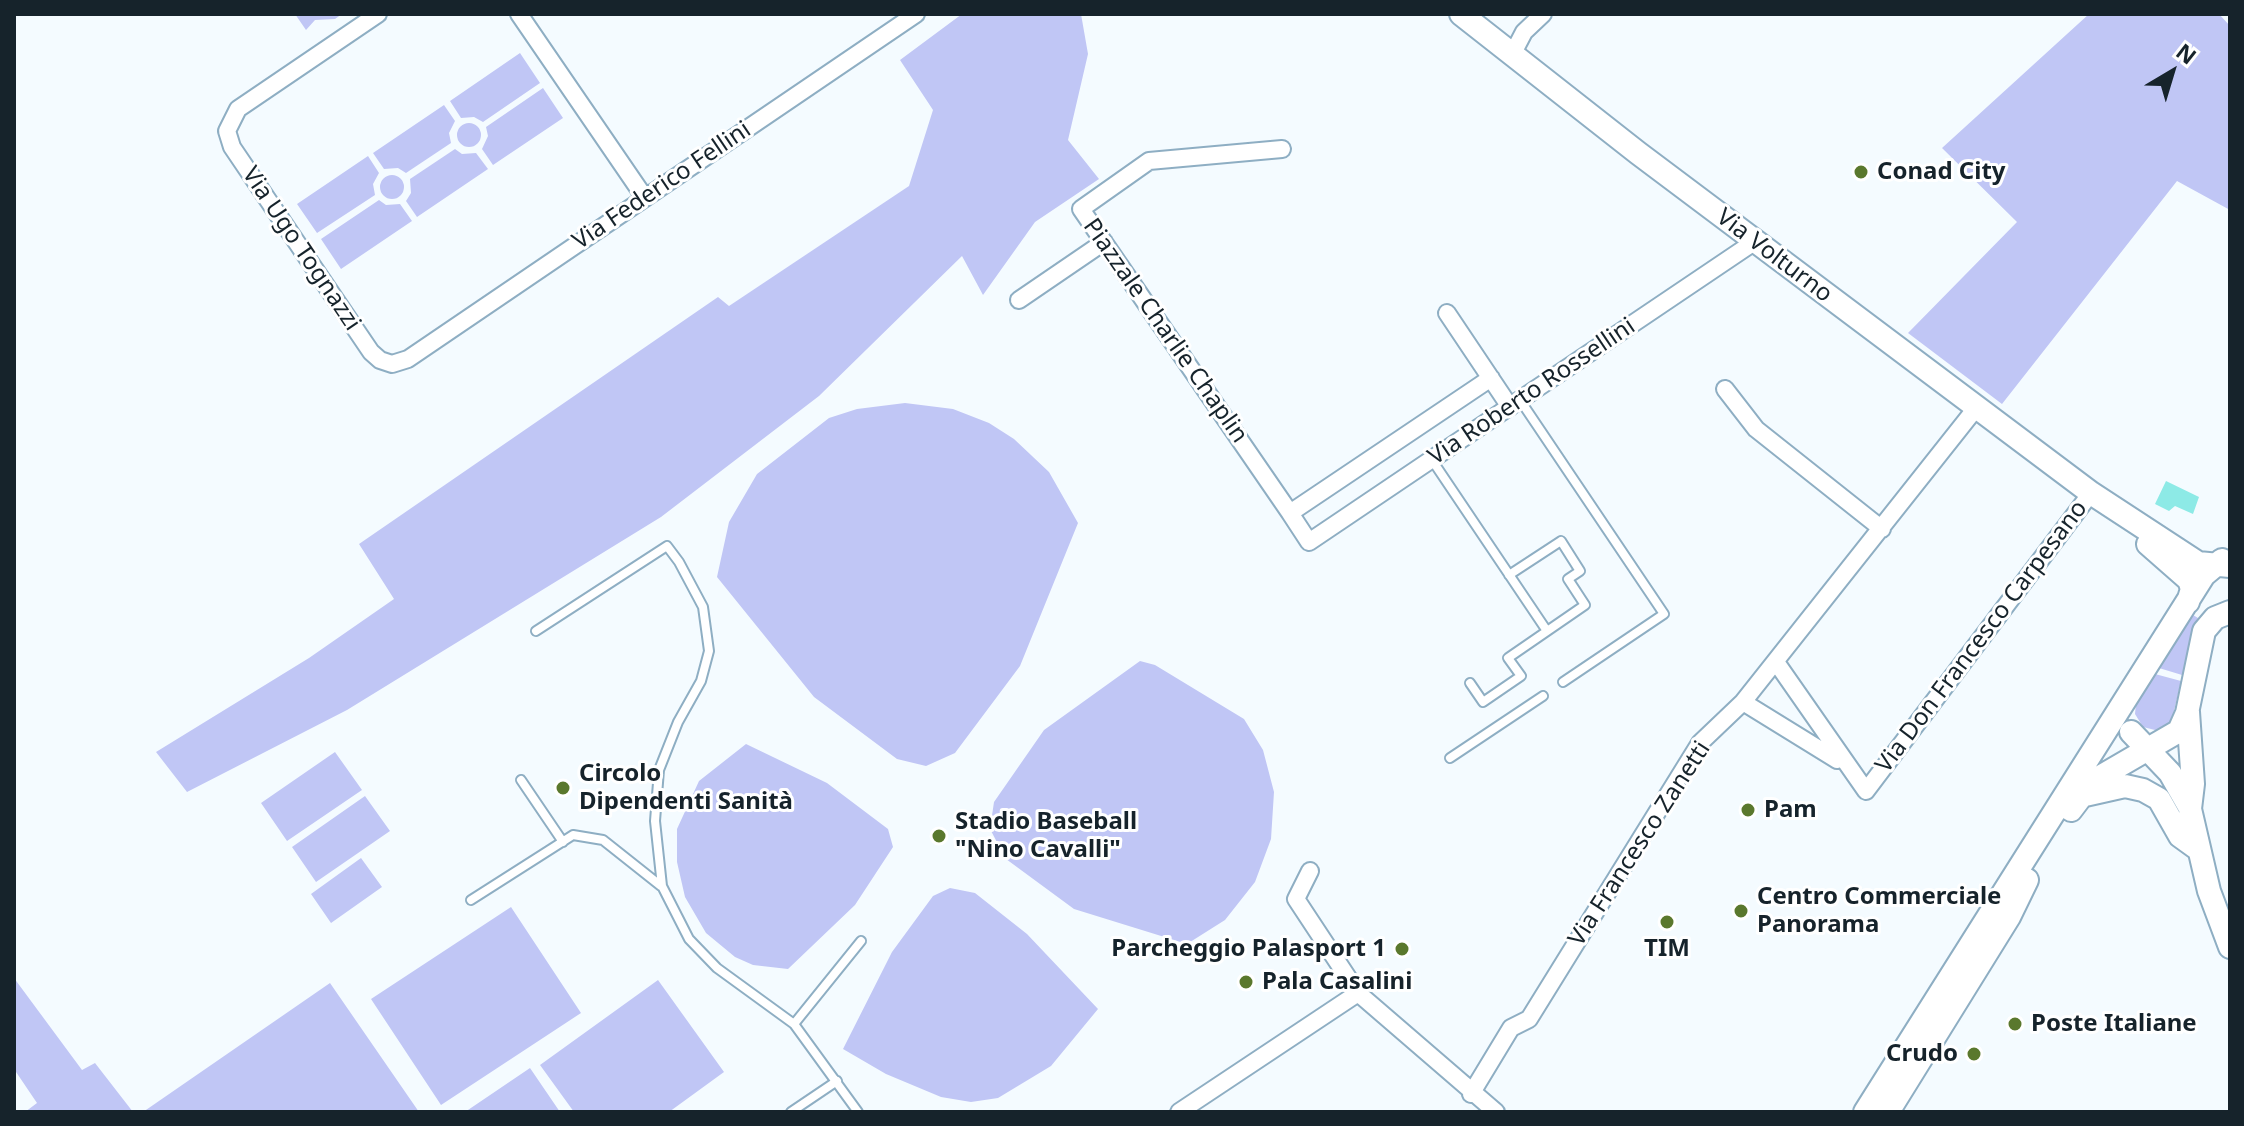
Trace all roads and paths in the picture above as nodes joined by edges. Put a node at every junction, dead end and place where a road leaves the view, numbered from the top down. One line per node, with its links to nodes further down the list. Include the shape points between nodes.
1 (378, 14): 13 (street, Via Ugo Tognazzi, via 238,109 228,122 229,143 371,352 388,363)
2 (519, 14): 8 (street)
3 (916, 14): 8 (street, Via Federico Fellini)
4 (1461, 14): 6 (main road, Via Volturno)
5 (1543, 14): 6 (street, via 1524,32)
6 (1513, 53): 10 (main road, Via Volturno)
7 (1282, 149): 9 (street, Piazzale Charlie Chaplin, via 1149,161 1081,209)
8 (645, 198): 13 (street, Via Federico Fellini)
9 (1104, 242): 11 (street); 20 (street, Piazzale Charlie Chaplin)
10 (1754, 242): 16 (street, Via Roberto Rossellini); 17 (main road, Via Volturno)
11 (1019, 300)
12 (1447, 313): 14 (street)
13 (408, 359)
14 (1491, 378): 16 (street); 20 (street)
15 (1725, 389): 21 (street, via 1756,429)
16 (1515, 403): 18 (street, Via Roberto Rossellini); 30 (lane, via 1664,614)
17 (1976, 408): 19 (main road, Via Volturno); 21 (street, Via Francesco Zanetti)
18 (1431, 460): 22 (street, Via Roberto Rossellini); 24 (lane)
19 (2091, 493): 23 (main road, Via Volturno, via 2198,563); 25 (main road, Via Volturno, via 2103,509 2186,576 2192,589); 40 (street, Via Don Francesco Carpesano, via 1866,791)
20 (1290, 513): 22 (street, Piazzale Charlie Chaplin)
21 (1882, 529): 29 (street, Via Francesco Zanetti)
22 (1309, 542)
23 (2225, 560): 25 (main road)
24 (1509, 575): 28 (lane); 28 (lane, via 1561,541 1580,571 1568,579 1585,605)
25 (2187, 604): 33 (main road)
26 (2226, 615): 35 (main road, via 2202,636)
27 (536, 631): 47 (lane, via 667,546 693,583 708,623 709,651 701,681 659,770 655,821)
28 (1547, 631): 31 (lane, via 1508,658 1521,676 1483,702)
29 (1776, 662): 34 (street, Via Francesco Zanetti); 40 (street)
30 (1563, 682)
31 (1470, 683)
32 (1543, 696): 39 (lane)
33 (2128, 699): 36 (main road, via 2124,719); 59 (main road)
34 (1743, 702): 40 (street); 54 (street, Via Francesco Zanetti, via 1700,743 1529,1019 1511,1028)
35 (2189, 707): 37 (main road); 43 (main road)
36 (2131, 732): 37 (main road, via 2151,742); 38 (main road)
37 (2170, 739): 38 (main road)
38 (2149, 752): 42 (main road, via 2093,781); 43 (main road, via 2173,777)
39 (1450, 758)
40 (1845, 764)
41 (521, 780): 44 (lane)
42 (2075, 803): 45 (main road, via 2087,794 2119,787 2143,790 2159,799 2180,836); 60 (main road)
43 (2190, 809): 45 (main road)
44 (563, 842): 47 (lane, via 573,835 603,840); 48 (lane)
45 (2198, 849): 50 (main road)
46 (1310, 871): 51 (street, via 1296,899)
47 (662, 886): 52 (lane, via 689,939 717,968)
48 (471, 900)
49 (861, 941): 52 (lane)
50 (2230, 947)
51 (1358, 993): 54 (street); 57 (street)
52 (794, 1024): 53 (lane)
53 (837, 1081): 55 (lane); 56 (lane)
54 (1471, 1094): 58 (street)
55 (791, 1112)
56 (858, 1112)
57 (1180, 1112)
58 (1496, 1112)
59 (1865, 1112)
60 (1888, 1112)

